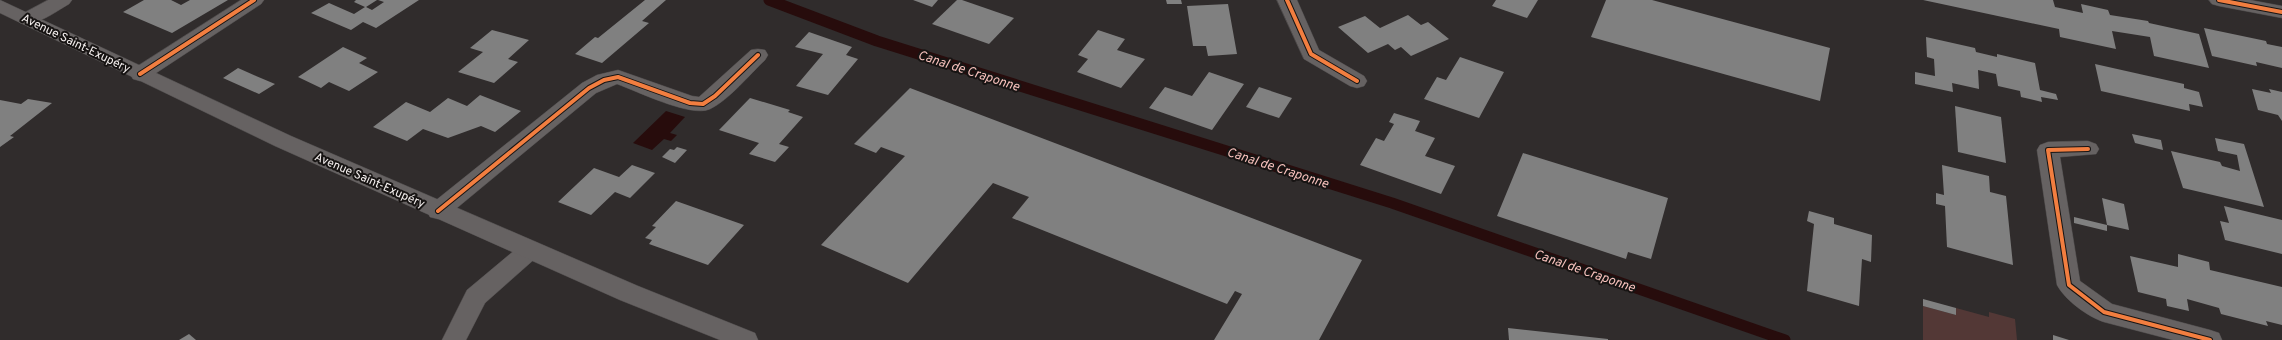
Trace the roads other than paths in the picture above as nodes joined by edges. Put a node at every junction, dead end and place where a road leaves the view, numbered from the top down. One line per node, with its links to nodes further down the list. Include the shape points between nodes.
1 (62, 0): 7 (street)
2 (254, 0): 9 (street)
3 (1287, 0): 10 (street, via 1311,54)
4 (2219, 0): 6 (street)
5 (0, 6): 7 (street, Avenue Saint-Exupéry)
6 (2282, 12)
7 (27, 18): 9 (street, Avenue Saint-Exupéry)
8 (758, 55): 12 (street, via 715,96 703,104 690,103 618,77 604,80 589,88)
9 (140, 74): 12 (street, Avenue Saint-Exupéry)
10 (1356, 81)
11 (2088, 149): 16 (street, via 2048,150 2069,284 2104,312)
12 (438, 211): 13 (street, Avenue Saint-Exupéry)
13 (530, 250): 14 (street, via 476,297); 15 (street, Avenue Saint-Exupéry)
14 (454, 340)
15 (746, 340)
16 (2210, 340)

